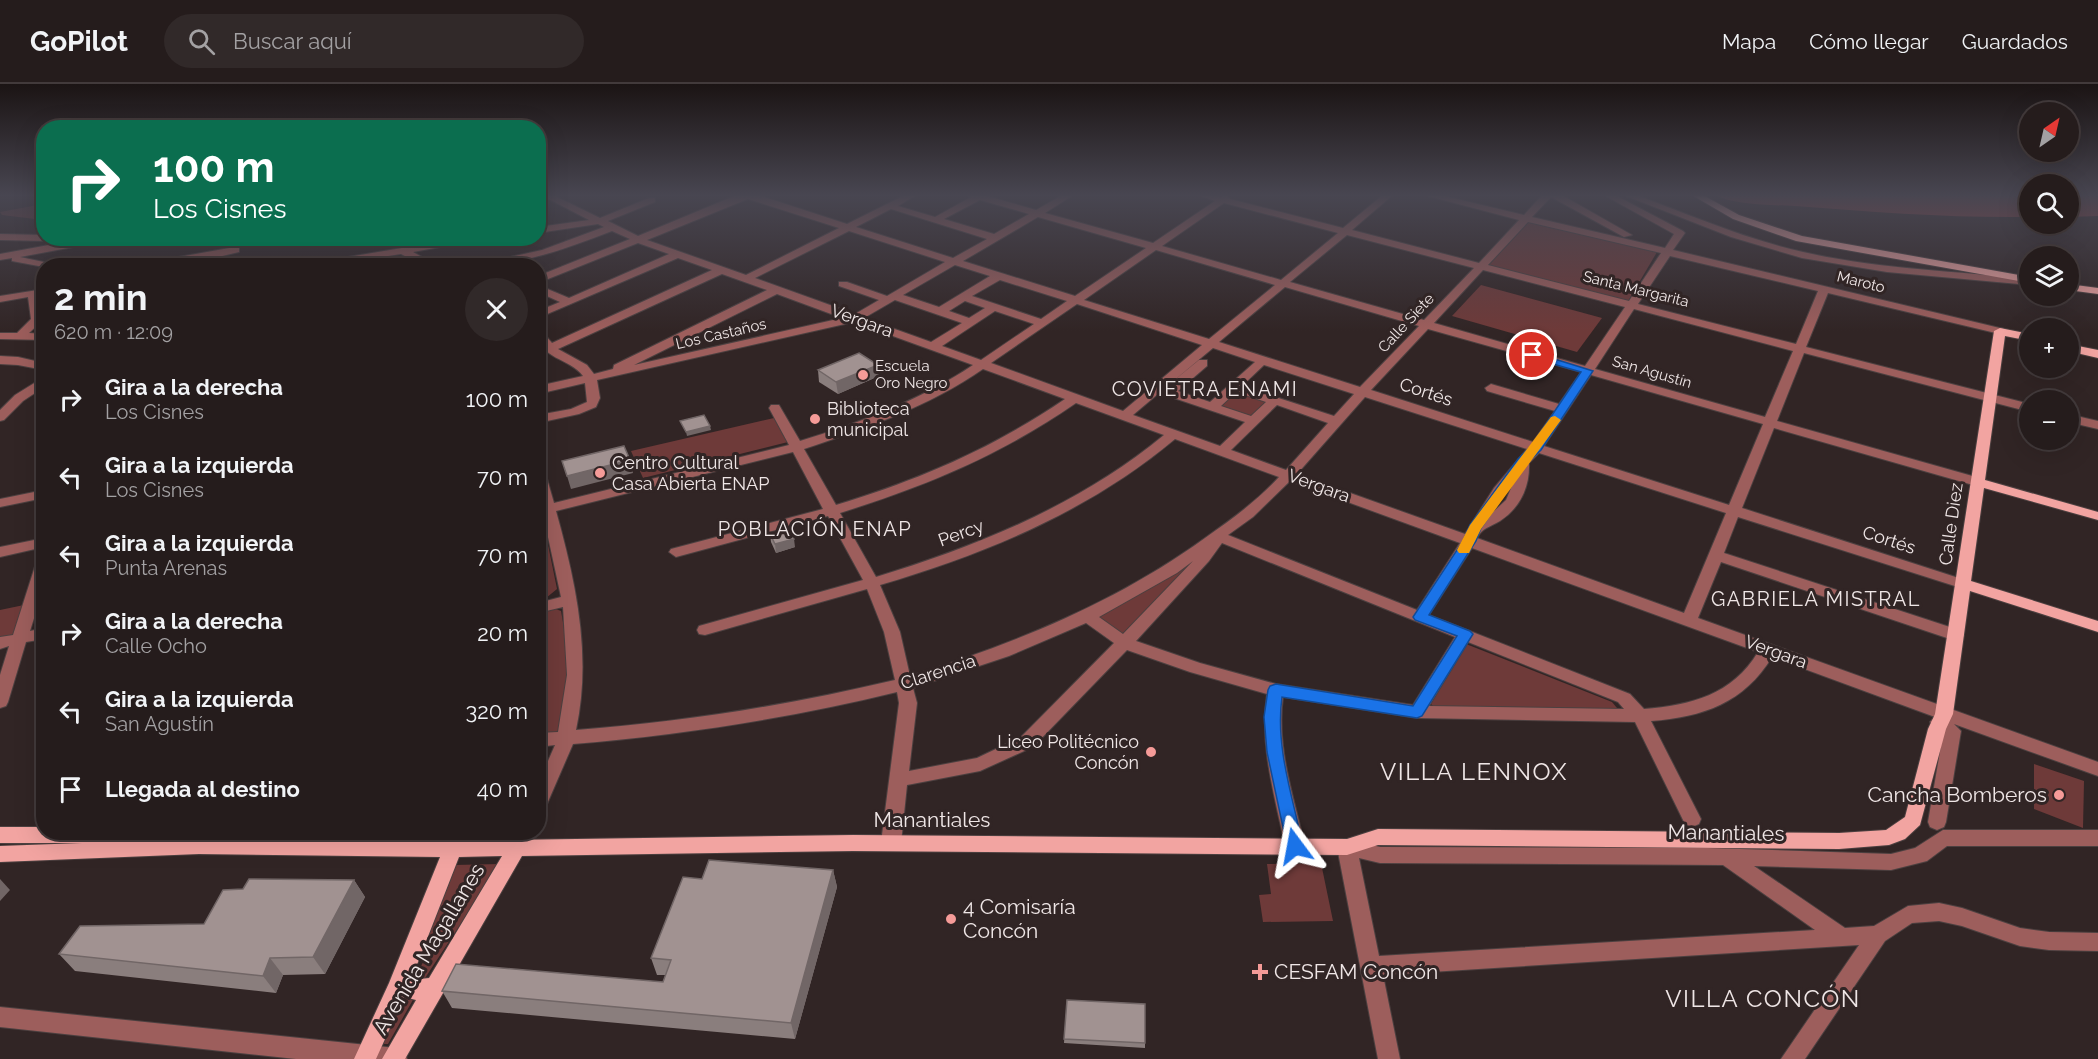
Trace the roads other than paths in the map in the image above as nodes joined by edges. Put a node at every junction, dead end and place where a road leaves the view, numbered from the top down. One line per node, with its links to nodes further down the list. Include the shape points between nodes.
1 (579, 240): 28 (street)
2 (639, 240): 23 (street, Vergara); 34 (street)
3 (825, 240): 35 (street)
4 (885, 240): 29 (street, Cortés)
5 (992, 240): 29 (street, Los Castaños)
6 (1127, 240): 18 (street, San Agustín)
7 (1165, 240): 18 (street)
8 (1336, 240): 39 (street)
9 (1375, 240): 31 (street, Santa Margarita)
10 (1505, 240): 31 (street, Calle Siete)
11 (1621, 240): 19 (street, Maroto)
12 (1634, 240): 19 (street, Maroto)
13 (1676, 240): 22 (street)
14 (1754, 240): 37 (street, via 1808,256 1898,270)
15 (1803, 240): 36 (main road)
16 (62, 246): 24 (street)
17 (434, 246): 21 (street)
18 (1154, 247): 39 (street, San Agustín); 49 (street)
19 (1651, 247): 22 (street, Maroto)
20 (235, 250): 25 (street)
21 (403, 251): 26 (street); 27 (street)
22 (1668, 251): 41 (street, Maroto); 51 (street)
23 (678, 254): 32 (street, Vergara); 50 (street)
24 (1, 257): 30 (street)
25 (218, 258)
26 (354, 258)
27 (417, 258)
28 (516, 258)
29 (954, 261): 33 (street, Cortés); 47 (street, Los Castaños)
30 (36, 263)
31 (1480, 266): 51 (street, Santa Margarita); 59 (street, Calle Siete)
32 (722, 270): 35 (street, Vergara); 67 (street)
33 (998, 276): 46 (street); 49 (street, Cortés)
34 (546, 277)
35 (746, 279): 42 (street, Vergara)
36 (2019, 279)
37 (2019, 280)
38 (843, 284): 47 (street)
39 (1282, 284): 59 (street, San Agustín); 68 (street)
40 (2079, 288): 43 (main road)
41 (1824, 289): 60 (street, Maroto); 69 (street)
42 (776, 290): 55 (street, Vergara); 77 (street, via 632,359)
43 (2098, 291)
44 (36, 292): 48 (street)
45 (546, 292): 50 (street)
46 (963, 297): 52 (street); 54 (street)
47 (891, 298): 54 (street); 55 (street, Los Castaños)
48 (0, 299)
49 (1076, 300): 58 (street); 68 (street, Cortés)
50 (570, 302): 53 (street)
51 (1631, 305): 69 (street, Santa Margarita); 76 (street)
52 (994, 307): 57 (street); 58 (street)
53 (546, 312)
54 (939, 312): 57 (street)
55 (856, 318): 66 (street, Vergara); 77 (street, Los Castaños)
56 (36, 321): 63 (street)
57 (970, 322): 66 (street)
58 (1043, 323): 73 (street)
59 (1425, 324): 76 (street, San Agustín); 84 (street, Calle Siete)
60 (2000, 331): 61 (main road, Maroto); 86 (main road, Calle Diez)
61 (2019, 335)
62 (0, 336): 63 (street)
63 (20, 336): 64 (street)
64 (36, 337)
65 (546, 341): 67 (street)
66 (933, 346): 73 (street, Vergara)
67 (550, 348): 78 (street, via 588,371)
68 (1214, 348): 83 (street); 84 (street, Cortés)
69 (1800, 349): 86 (street, Santa Margarita); 99 (street)
70 (2079, 350): 71 (main road)
71 (2098, 354)
72 (0, 360): 75 (street)
73 (983, 364): 85 (street, Vergara); 102 (street, via 900,409)
74 (1259, 364): 80 (street)
75 (36, 365)
76 (1588, 371): 92 (street); 99 (street, San Agustín)
77 (609, 375): 78 (street, Los Castaños)
78 (592, 378): 81 (street, Los Castaños); 95 (street, via 592,404)
79 (36, 386): 88 (street)
80 (1234, 387): 87 (street); 90 (street)
81 (546, 388)
82 (1491, 388): 92 (street)
83 (1163, 390): 90 (street); 93 (street)
84 (1362, 392): 97 (street, Calle Siete); 103 (street, Cortés)
85 (1075, 398): 93 (street, Vergara); 110 (street, via 1025,433 962,465)
86 (1991, 398): 89 (street, Santa Margarita); 106 (main road, Calle Diez)
87 (1275, 401): 96 (street); 97 (street)
88 (5, 405): 94 (street)
89 (2019, 405)
90 (1212, 407): 96 (street)
91 (775, 408): 102 (street)
92 (1562, 409): 103 (street)
93 (1124, 416): 101 (street, Vergara)
94 (0, 417)
95 (546, 417)
96 (1253, 421): 104 (street)
97 (1335, 421): 105 (street, Calle Siete)
98 (2079, 421): 100 (street)
99 (1770, 423): 106 (street, San Agustín); 111 (street)
100 (2098, 425)
101 (1174, 434): 104 (street, Vergara); 120 (street, Percy, via 1120,476 1059,512 973,550)
102 (796, 447): 109 (street); 110 (street)
103 (1536, 447): 111 (street, Cortés); 114 (street, via 1522,462 1521,482 1513,501)
104 (1222, 451): 105 (street, Vergara)
105 (1287, 475): 114 (street, Vergara); 115 (street, Clarencia, via 1261,503)
106 (1978, 482): 112 (main road, San Agustín); 121 (main road, Calle Diez)
107 (36, 496): 108 (street)
108 (0, 503)
109 (546, 509)
110 (831, 511): 118 (street); 120 (street)
111 (1734, 511): 119 (street); 121 (street, Cortés)
112 (2098, 516)
113 (546, 520): 123 (street)
114 (1472, 535): 126 (street); 127 (street, Vergara)
115 (1219, 537): 125 (street, Clarencia, via 1149,582); 126 (street); 135 (street)
116 (36, 544): 117 (street)
117 (0, 552)
118 (676, 552)
119 (1716, 555): 127 (street); 132 (street)
120 (871, 582): 129 (street, Percy); 137 (street, via 892,632)
121 (1963, 584): 128 (main road, Cortés); 132 (main road, Calle Diez)
122 (36, 586): 133 (street)
123 (569, 600): 124 (street); 143 (street, via 576,661)
124 (546, 606)
125 (1086, 615): 135 (street); 137 (street, Clarencia, via 1009,648)
126 (1420, 617): 130 (street)
127 (1689, 621): 136 (street, Vergara)
128 (2098, 627)
129 (705, 630)
130 (1465, 634): 140 (street); 141 (street, via 1616,694)
131 (36, 635): 133 (street)
132 (1956, 635): 142 (main road, Calle Diez)
133 (20, 638): 134 (street); 139 (street)
134 (0, 643)
135 (1125, 643): 138 (street); 146 (street, via 1027,742 980,764)
136 (1768, 650): 141 (street, via 1753,675 1723,698 1694,708); 142 (street, Vergara)
137 (905, 684): 143 (street, Clarencia, via 731,720); 146 (street, via 908,703)
138 (1276, 690): 140 (street); 159 (street, via 1272,717 1275,752)
139 (0, 702)
140 (1417, 712): 141 (street)
141 (1640, 716): 148 (street)
142 (1942, 718): 145 (street, Vergara); 149 (street, via 1952,731); 156 (main road, Calle Diez, via 1913,820 1894,836)
143 (565, 738): 144 (street, Clarencia); 147 (street)
144 (546, 739)
145 (2098, 769)
146 (900, 780): 157 (street)
147 (546, 784)
148 (1692, 819)
149 (1937, 822)
150 (0, 835): 151 (main road)
151 (36, 835)
152 (2098, 838): 162 (street, Manantiales, via 1943,838 1920,855 1891,862)
153 (150, 840): 158 (main road)
154 (457, 840): 155 (main road, Manantiales); 158 (main road, Manantiales); 167 (main road, Avenida Magallanes)
155 (521, 840): 157 (main road, Manantiales); 168 (main road, Avenida Magallanes)
156 (1871, 840): 160 (main road, Manantiales, via 1378,837)
157 (891, 843): 159 (main road, Manantiales)
158 (199, 846): 161 (main road)
159 (1295, 846): 160 (main road, Manantiales)
160 (1347, 847): 162 (street, Manantiales, via 1380,855); 166 (street)
161 (0, 854)
162 (1726, 857): 164 (street)
163 (1878, 935): 164 (street); 165 (street, via 1908,915 1938,912 2020,937); 173 (street)
164 (1841, 937): 166 (street)
165 (2098, 942)
166 (1371, 966): 172 (street)
167 (399, 984): 168 (main road, via 421,991); 170 (main road, Avenida Magallanes)
168 (438, 984): 171 (main road, Avenida Magallanes)
169 (0, 1017): 170 (street)
170 (366, 1057): 171 (street)
171 (394, 1059)
172 (1389, 1059)
173 (1792, 1059)

